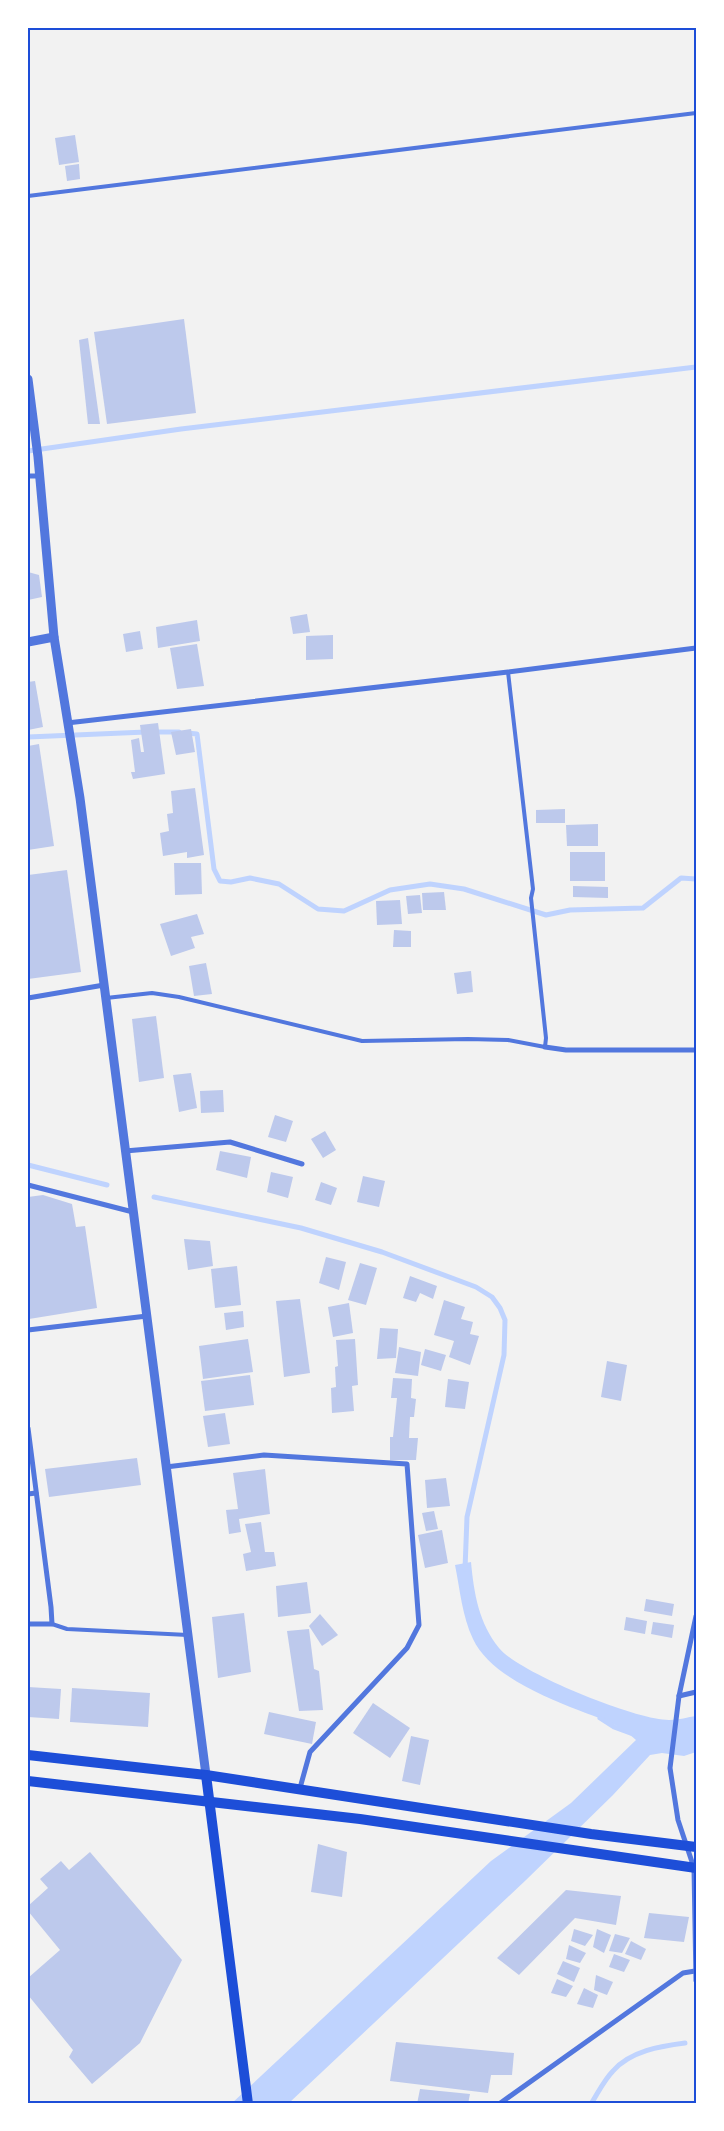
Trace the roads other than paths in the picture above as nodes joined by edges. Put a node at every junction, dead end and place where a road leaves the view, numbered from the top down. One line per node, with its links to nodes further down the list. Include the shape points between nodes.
1 (696, 112): 2 (lane)
2 (28, 196)
3 (28, 379): 5 (street)
4 (28, 476): 5 (street)
5 (39, 476): 6 (street)
6 (54, 637): 7 (street); 10 (street)
7 (28, 642)
8 (696, 648): 9 (street)
9 (508, 672): 10 (street); 14 (lane, via 533,889 531,898)
10 (67, 723): 11 (street)
11 (104, 985): 12 (street); 13 (street)
12 (28, 998)
13 (106, 998): 14 (lane, via 152,993 179,997 362,1041 508,1040); 16 (street)
14 (545, 1047): 15 (street, via 566,1050)
15 (696, 1050)
16 (125, 1151): 17 (street, via 230,1142); 19 (street)
17 (302, 1164)
18 (28, 1185): 19 (street)
19 (133, 1212): 20 (street)
20 (146, 1316): 21 (street); 23 (street)
21 (28, 1330)
22 (28, 1428): 24 (street)
23 (166, 1467): 29 (street); 35 (street, via 264,1455 407,1464 420,1625 407,1648 310,1752)
24 (36, 1493): 25 (street); 28 (street)
25 (28, 1494)
26 (696, 1616): 31 (street)
27 (28, 1624): 28 (street)
28 (52, 1624): 29 (lane, via 67,1629)
29 (188, 1635): 33 (street)
30 (696, 1692): 31 (street)
31 (679, 1696): 37 (street, via 671,1780 678,1820)
32 (28, 1755): 33 (main road)
33 (206, 1775): 35 (main road); 36 (main road)
34 (28, 1781): 36 (main road)
35 (300, 1788): 37 (main road)
36 (209, 1801): 38 (main road, via 360,1819); 41 (main road)
37 (692, 1847): 38 (street)
38 (695, 1868): 39 (street)
39 (695, 1971): 40 (street); 42 (street, via 682,1973)
40 (696, 1981)
41 (248, 2104)
42 (499, 2104)

